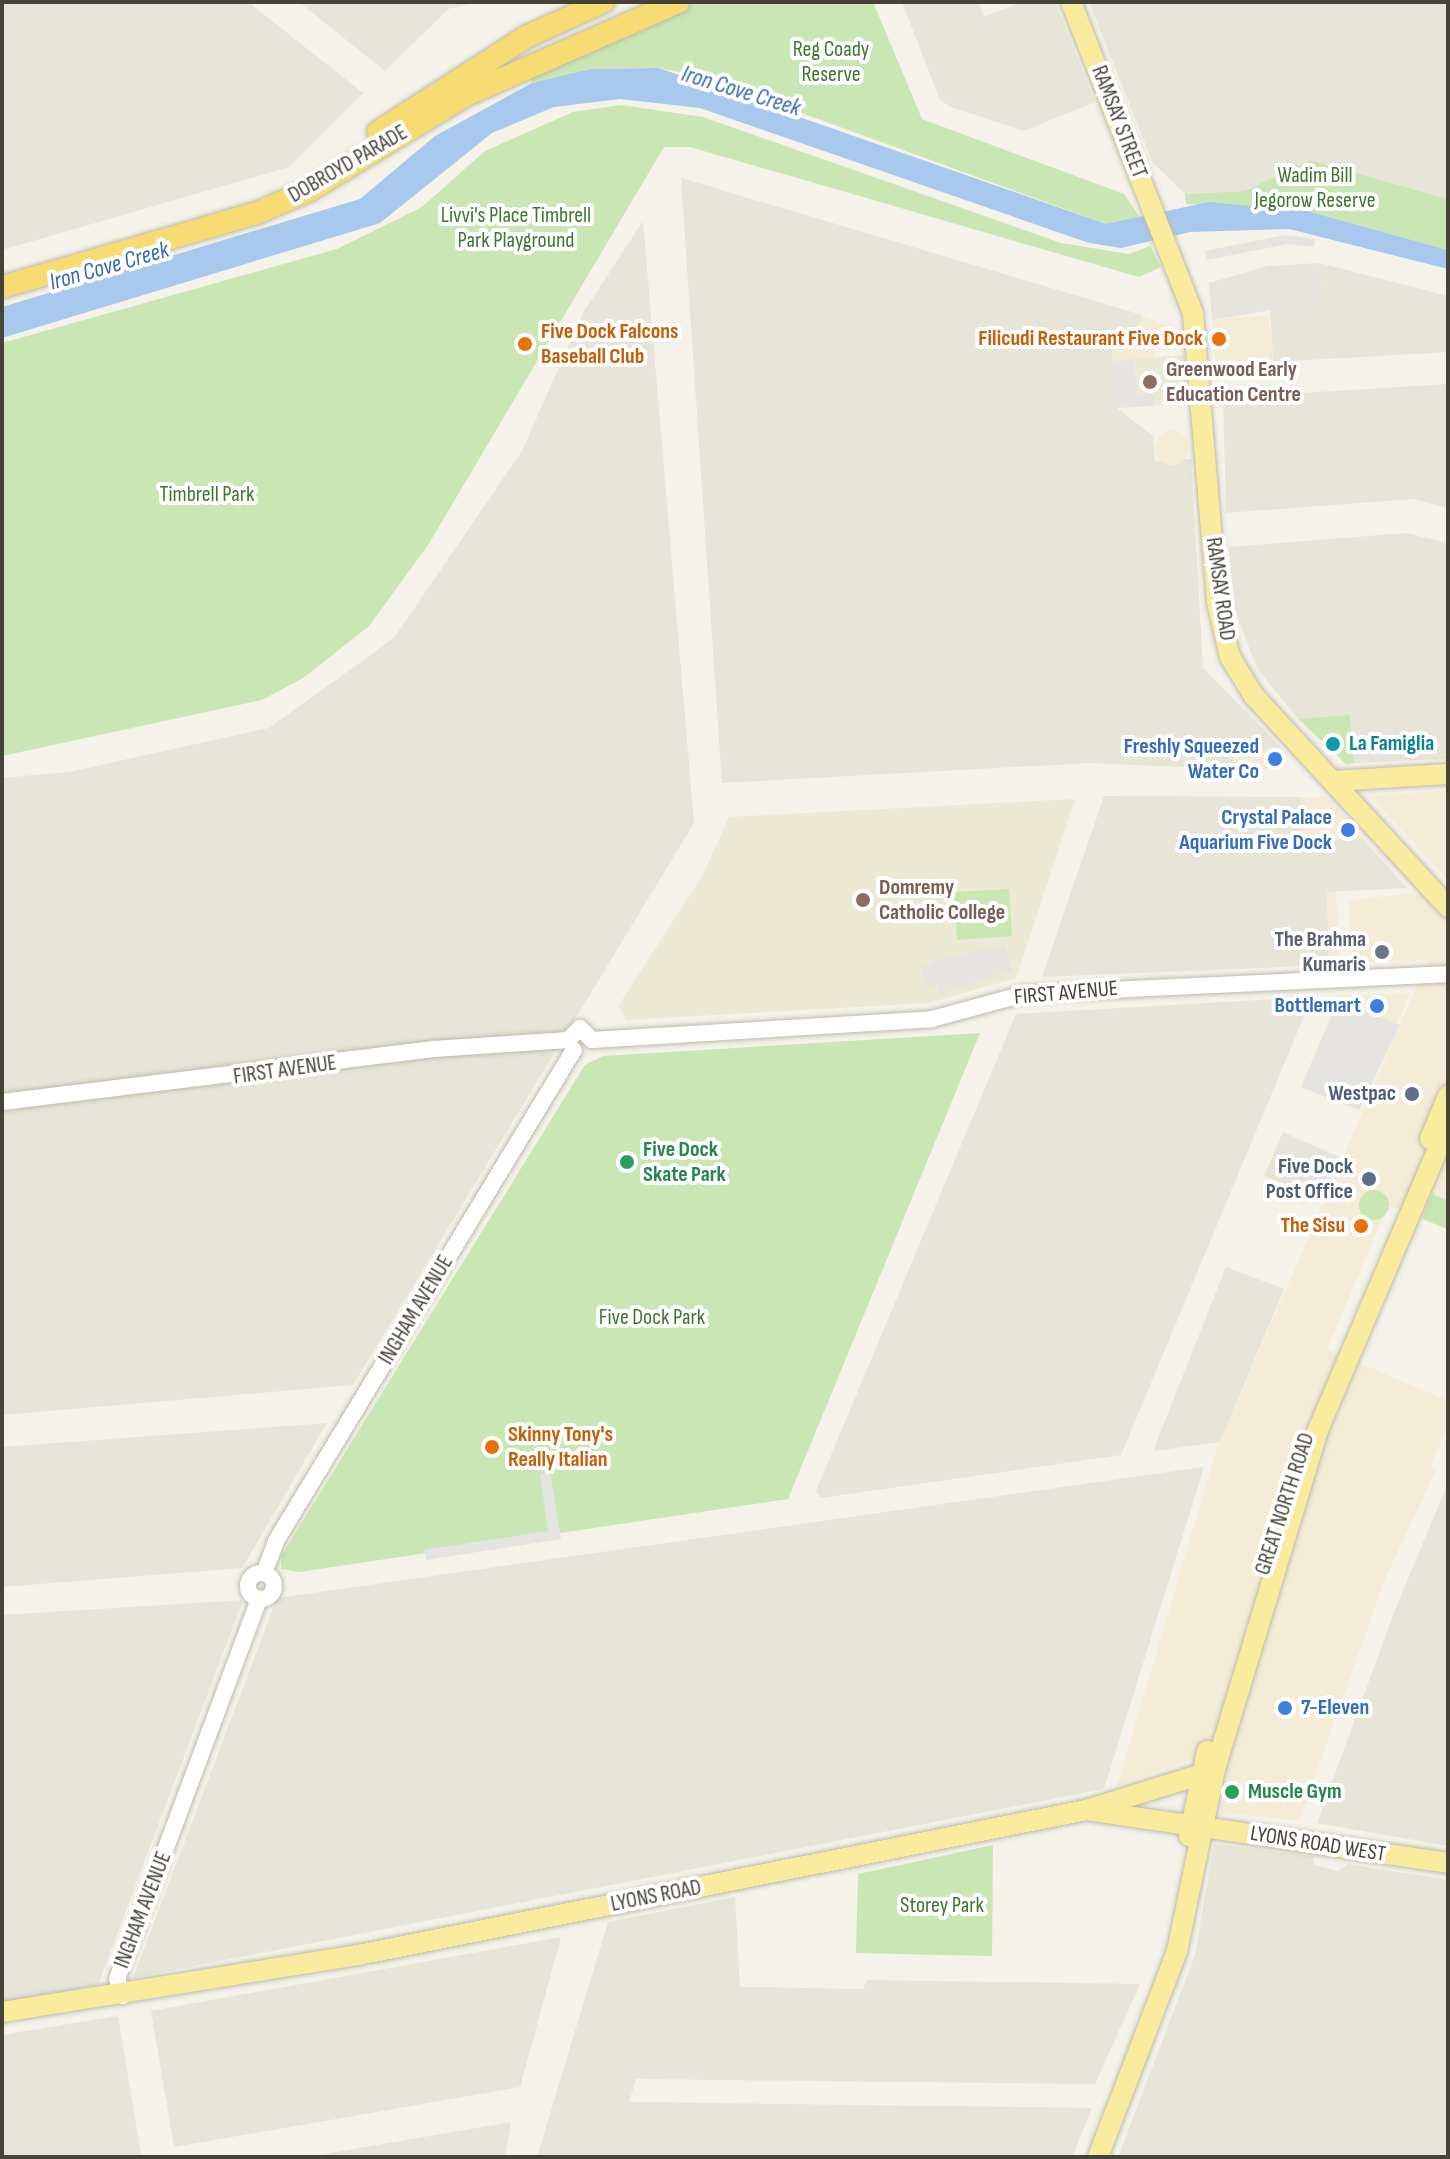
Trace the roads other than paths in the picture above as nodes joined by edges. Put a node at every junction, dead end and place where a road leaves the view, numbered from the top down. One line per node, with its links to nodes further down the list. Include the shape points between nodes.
1 (603, 2): 7 (highway, DOBROYD PARADE, via 526,37 274,192)
2 (650, 2): 5 (highway, via 540,49)
3 (678, 2): 5 (highway, DOBROYD PARADE)
4 (1071, 2): 6 (main road, RAMSAY STREET)
5 (466, 95): 8 (highway, DOBROYD PARADE, via 310,190 257,213)
6 (1167, 243): 10 (main road, RAMSAY ROAD, via 1193,314 1223,637 1242,679)
7 (2, 275)
8 (2, 287)
9 (1448, 774): 10 (main road)
10 (1333, 781): 11 (main road, RAMSAY ROAD)
11 (1448, 907)
12 (1448, 974): 13 (street, FIRST AVENUE, via 1024,994 932,1019 592,1040 585,1051)
13 (571, 1045): 15 (street, FIRST AVENUE, via 434,1049); 21 (street, INGHAM AVENUE, via 276,1541 264,1573 274,1586 259,1599 117,1979)
14 (1448, 1096): 17 (main road, GREAT NORTH ROAD, via 1289,1479)
15 (2, 1102)
16 (1448, 1125): 19 (main road, GREAT NORTH ROAD, via 1318,1430)
17 (1199, 1775): 18 (main road); 19 (main road, GREAT NORTH ROAD)
18 (1086, 1810): 19 (main road, LYONS ROAD); 21 (main road, LYONS ROAD)
19 (1195, 1825): 20 (main road, LYONS ROAD WEST); 24 (main road, GREAT NORTH ROAD, via 1183,1928)
20 (1448, 1863)
21 (123, 1996): 22 (main road, LYONS ROAD); 23 (main road, LYONS ROAD)
22 (2, 2012)
23 (2, 2023)
24 (1098, 2157)

